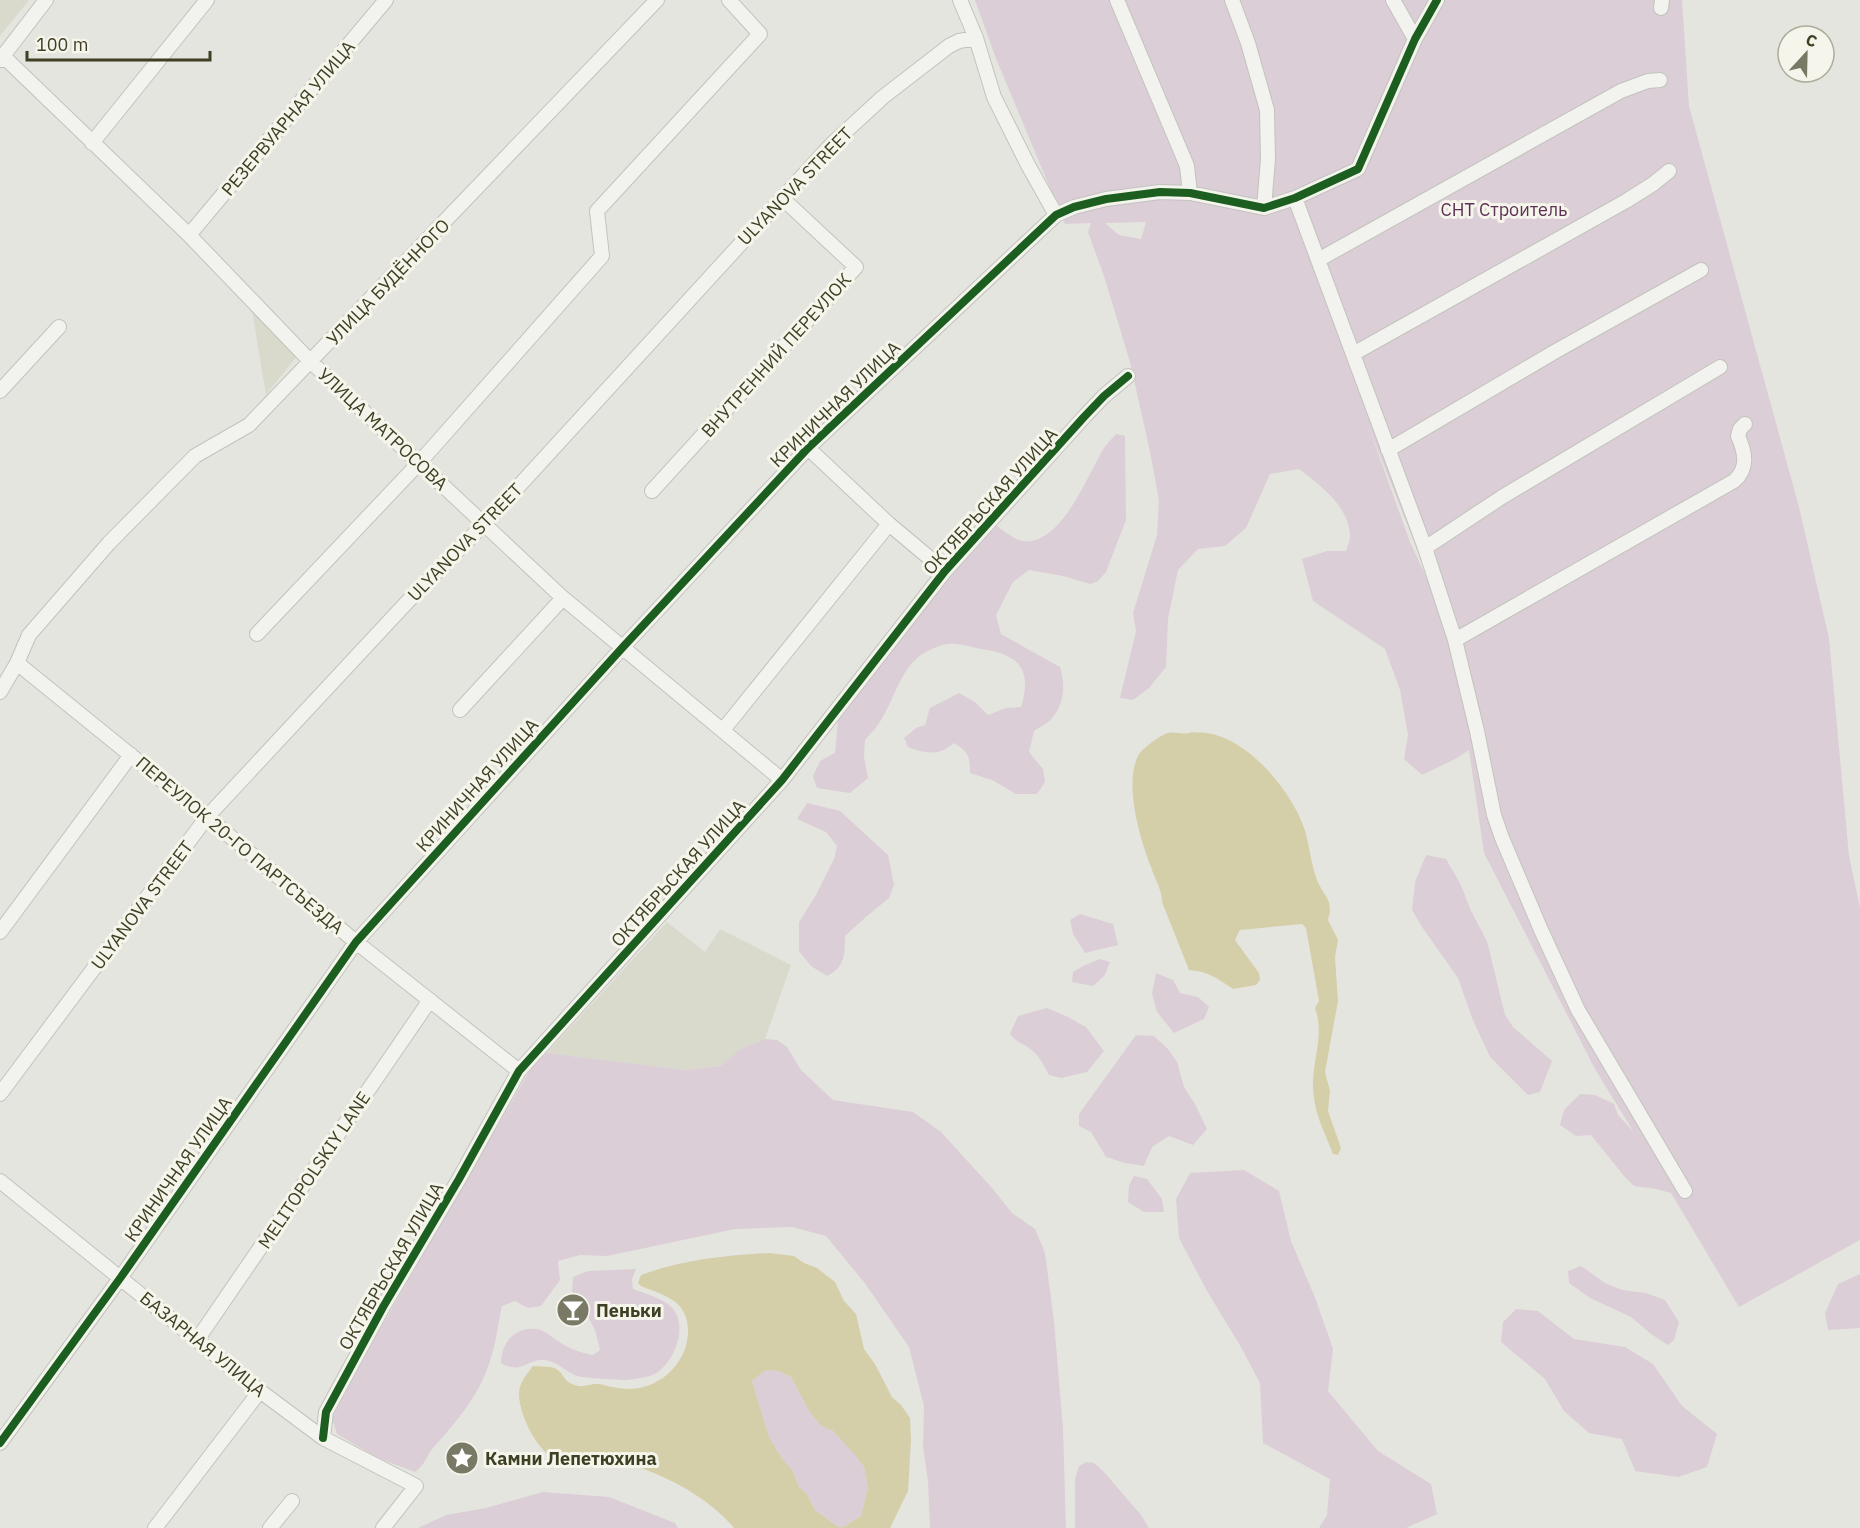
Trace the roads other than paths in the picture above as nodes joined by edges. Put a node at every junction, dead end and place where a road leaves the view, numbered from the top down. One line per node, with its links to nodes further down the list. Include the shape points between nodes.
1 (46, 0): 13 (street)
2 (207, 0): 15 (street)
3 (386, 0): 22 (street, РЕЗЕРВУАРНАЯ УЛИЦА)
4 (657, 0): 27 (street, УЛИЦА БУДЁННОГО)
5 (729, 0): 34 (street, via 760,34 597,211 602,256)
6 (960, 0): 11 (street)
7 (1117, 0): 17 (street, via 1186,166)
8 (1232, 0): 20 (street, via 1267,110)
9 (1393, 0): 12 (street)
10 (1437, 0): 12 (street)
11 (976, 38): 18 (street, ULYANOVA STREET, via 949,45 883,97); 21 (street, via 994,97)
12 (1415, 39): 19 (street, via 1358,169)
13 (2, 58): 15 (street, УЛИЦА МАТРОСОВА)
14 (1660, 80): 23 (street, via 1622,91)
15 (92, 142): 22 (street, УЛИЦА МАТРОСОВА)
16 (1669, 171): 26 (street, via 1626,201)
17 (1190, 193): 20 (street); 21 (street, via 1127,196 1074,207)
18 (782, 198): 35 (street, ВНУТРЕННИЙ ПЕРЕУЛОК, via 856,267); 36 (street, ULYANOVA STREET)
19 (1295, 198): 20 (street); 23 (street)
20 (1264, 208)
21 (1056, 215): 32 (street, КРИНИЧНАЯ УЛИЦА)
22 (189, 235): 27 (street, УЛИЦА МАТРОСОВА)
23 (1318, 260): 26 (street)
24 (1701, 270): 33 (street)
25 (59, 327): 30 (street)
26 (1353, 354): 33 (street)
27 (312, 362): 34 (street, УЛИЦА МАТРОСОВА); 44 (street, УЛИЦА БУДЁННОГО, via 249,425 187,463 29,635)
28 (1720, 367): 38 (street, via 1502,497)
29 (1128, 376): 39 (street, ОКТЯБРЬСКАЯ УЛИЦА, via 1084,417)
30 (0, 391)
31 (1745, 424): 42 (street, via 1738,435 1744,463 1741,475 1734,481)
32 (808, 448): 37 (street); 43 (street, КРИНИЧНАЯ УЛИЦА)
33 (1388, 450): 38 (street)
34 (419, 463): 36 (street, УЛИЦА МАТРОСОВА); 41 (street)
35 (652, 491)
36 (484, 524): 40 (street, УЛИЦА МАТРОСОВА); 50 (street, ULYANOVA STREET)
37 (889, 524): 39 (street); 47 (street)
38 (1425, 548): 42 (street)
39 (945, 572): 49 (street, ОКТЯБРЬСКАЯ УЛИЦА)
40 (563, 598): 43 (street, УЛИЦА МАТРОСОВА); 46 (street)
41 (256, 633)
42 (1455, 640): 57 (street, via 1494,815 1541,930 1578,1010)
43 (623, 647): 47 (street, УЛИЦА МАТРОСОВА); 52 (street, КРИНИЧНАЯ УЛИЦА)
44 (17, 663): 45 (street, УЛИЦА БУДЁННОГО); 48 (street, ПЕРЕУЛОК 20-ГО ПАРТСЪЕЗДА)
45 (0, 692)
46 (460, 710)
47 (723, 730): 49 (street, УЛИЦА МАТРОСОВА)
48 (131, 755): 50 (street, ПЕРЕУЛОК 20-ГО ПАРТСЪЕЗДА); 51 (street)
49 (782, 780): 54 (street, ОКТЯБРЬСКАЯ УЛИЦА)
50 (207, 817): 52 (street, ПЕРЕУЛОК 20-ГО ПАРТСЪЕЗДА); 55 (street, ULYANOVA STREET)
51 (0, 932)
52 (356, 942): 53 (street, ПЕРЕУЛОК 20-ГО ПАРТСЪЕЗДА); 58 (street, КРИНИЧНАЯ УЛИЦА)
53 (430, 1000): 54 (street, ПЕРЕУЛОК 20-ГО ПАРТСЪЕЗДА); 59 (street, MELITOPOLSKIY LANE)
54 (519, 1071): 61 (street, ОКТЯБРЬСКАЯ УЛИЦА, via 326,1412)
55 (0, 1094)
56 (0, 1181): 58 (street, БАЗАРНАЯ УЛИЦА)
57 (1686, 1191)
58 (121, 1277): 59 (street, БАЗАРНАЯ УЛИЦА); 62 (street, КРИНИЧНАЯ УЛИЦА)
59 (197, 1340): 60 (street, БАЗАРНАЯ УЛИЦА)
60 (260, 1390): 61 (street, БАЗАРНАЯ УЛИЦА); 64 (street)
61 (323, 1438): 66 (street, via 416,1486)
62 (0, 1443)
63 (292, 1501): 65 (street)
64 (155, 1528)
65 (270, 1528)
66 (383, 1528)

